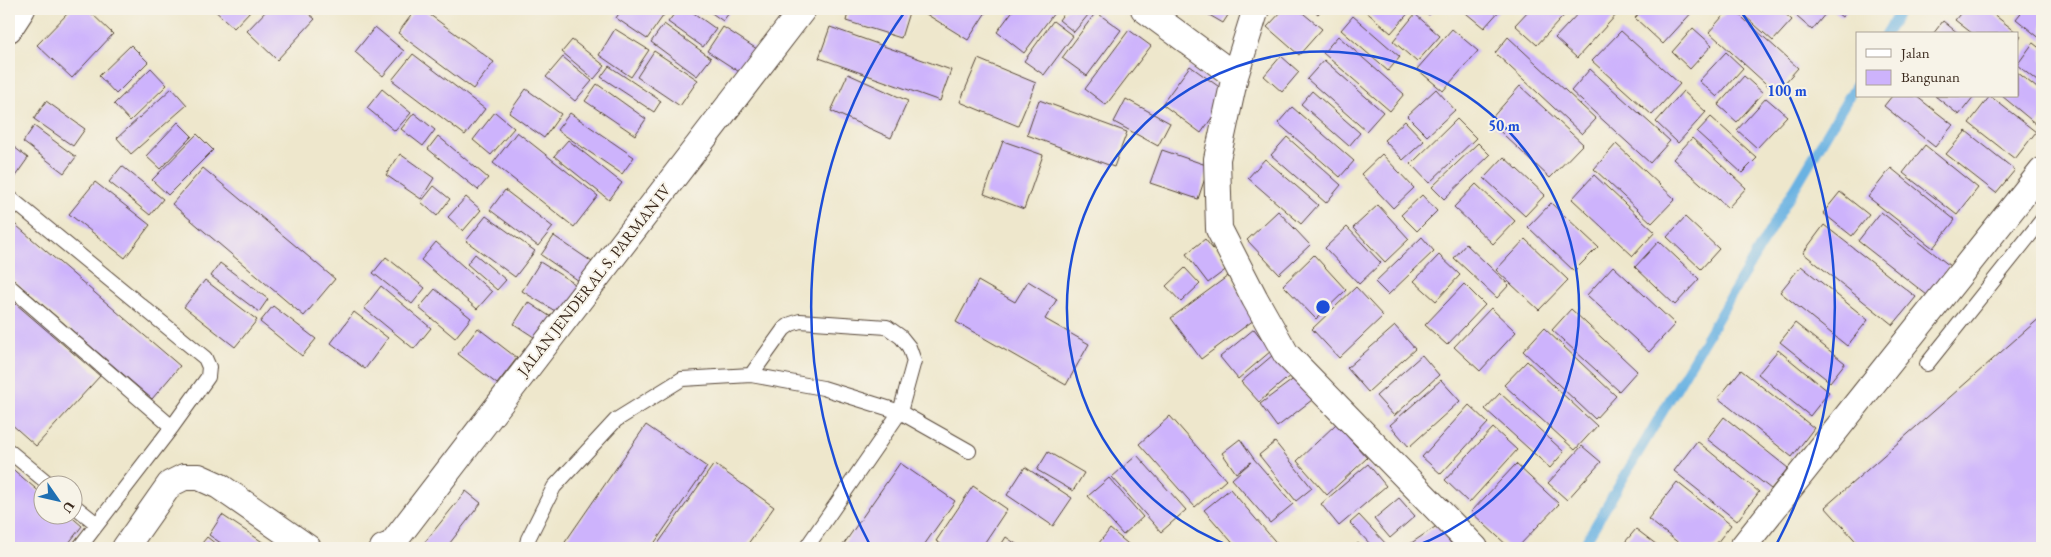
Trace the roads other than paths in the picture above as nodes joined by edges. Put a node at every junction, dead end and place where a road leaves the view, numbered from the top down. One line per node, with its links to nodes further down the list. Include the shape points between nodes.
1 (22, 9): 5 (street)
2 (803, 9): 23 (street, JALAN JENDERAL S. PARMAN IV, via 392,544)
3 (1144, 9): 6 (street)
4 (1256, 9): 6 (street)
5 (9, 29)
6 (1235, 76): 26 (street, via 1217,158 1219,229 1286,354)
7 (2042, 171): 27 (street)
8 (9, 197): 14 (lane, via 205,358 209,367 208,377)
9 (2042, 220): 11 (lane)
10 (9, 286): 14 (lane)
11 (1928, 364)
12 (751, 375): 13 (lane, via 823,388); 13 (lane, via 791,324 887,327 909,347 914,361); 24 (lane, via 682,379 616,420 554,486)
13 (900, 412): 16 (lane); 25 (lane)
14 (172, 427): 19 (lane)
15 (9, 451): 17 (lane)
16 (969, 451)
17 (37, 474)
18 (82, 512): 19 (lane)
19 (97, 524): 20 (lane)
20 (79, 548)
21 (125, 548): 22 (street, via 170,484 184,476 199,477 219,486)
22 (308, 548)
23 (383, 548)
24 (526, 548)
25 (806, 548)
26 (1475, 548)
27 (1742, 548)

